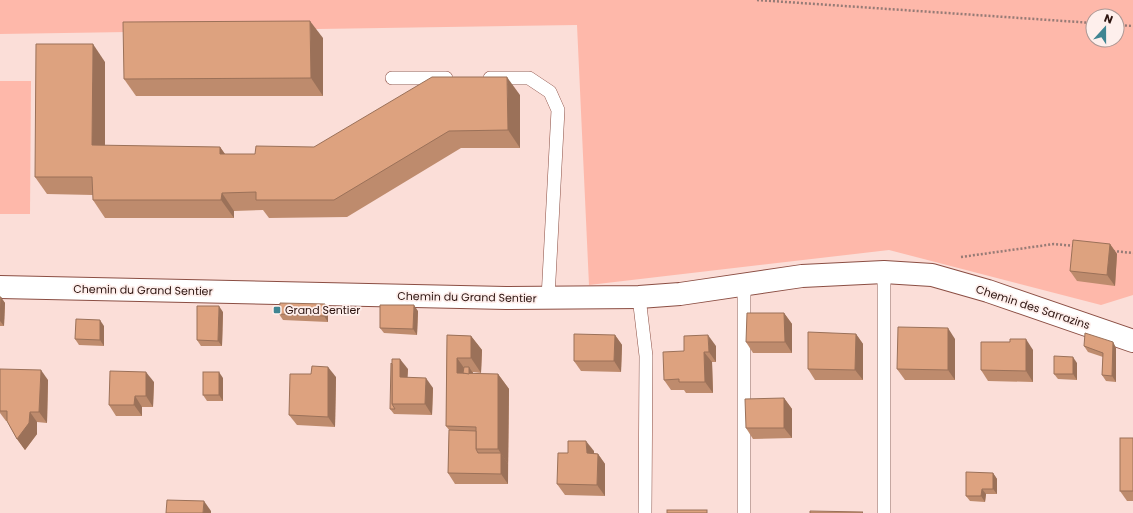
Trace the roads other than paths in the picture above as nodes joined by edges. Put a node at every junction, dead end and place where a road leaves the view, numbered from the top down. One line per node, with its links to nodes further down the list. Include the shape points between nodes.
1 (392, 78): 2 (lane)
2 (460, 78)
3 (475, 78): 9 (lane, via 529,78 550,92 558,110)
4 (884, 272): 5 (street, Chemin du Grand Sentier); 6 (street, Chemin du Grand Sentier, via 802,276); 13 (lane)
5 (932, 275): 10 (street, Chemin des Sarrazins, via 988,291)
6 (744, 284): 8 (street, Chemin du Grand Sentier, via 680,294); 12 (lane)
7 (0, 287): 9 (street, Chemin du Grand Sentier)
8 (639, 297): 9 (street, Chemin du Grand Sentier); 11 (lane, via 646,356)
9 (548, 298)
10 (1133, 341)
11 (645, 513)
12 (744, 513)
13 (884, 513)

